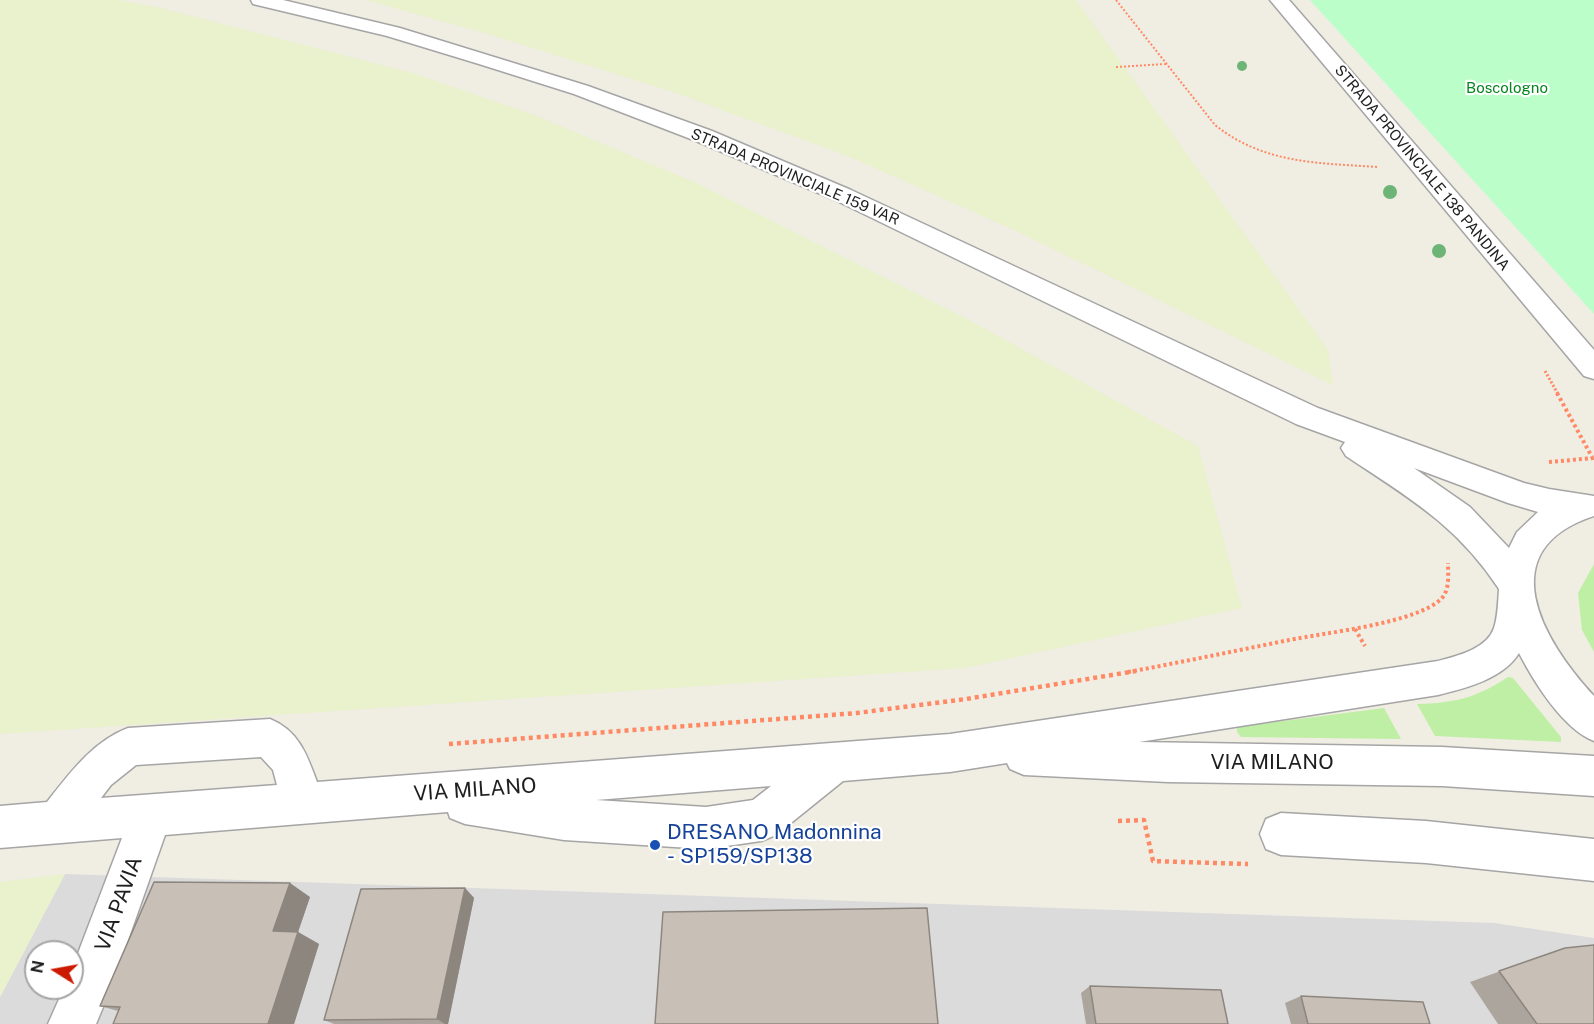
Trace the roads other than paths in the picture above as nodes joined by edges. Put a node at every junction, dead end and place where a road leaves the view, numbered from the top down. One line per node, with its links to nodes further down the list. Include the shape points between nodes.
1 (260, 0): 6 (street, STRADA PROVINCIALE 159 VAR, via 393,32 486,60 704,136 843,195)
2 (1280, 0): 3 (street, STRADA PROVINCIALE 138 PANDINA)
3 (1564, 336): 4 (street, STRADA PROVINCIALE 138 PANDINA); 5 (street, STRADA PROVINCIALE 138 PANDINA)
4 (1594, 369)
5 (1594, 393)
6 (1307, 416): 7 (street, STRADA PROVINCIALE 159 VAR, via 1519,494 1549,502); 8 (street, STRADA PROVINCIALE 159 VAR, via 1459,517 1486,543)
7 (1590, 505): 8 (street, VIA MILANO, via 1563,513 1534,533 1522,552)
8 (1516, 587): 9 (street, via 1533,644 1562,687); 10 (street, VIA MILANO, via 1513,626 1503,647 1464,671 1427,680)
9 (1594, 723)
10 (950, 753): 11 (street, VIA MILANO); 12 (street, VIA MILANO, via 1188,763 1438,764)
11 (835, 762): 13 (street, VIA MILANO); 13 (street, via 761,820 706,828 564,819)
12 (1594, 776)
13 (406, 795): 14 (street, VIA MILANO)
14 (304, 803): 15 (street, VIA MILANO); 16 (street, via 289,759 270,738 128,747 97,771)
15 (151, 816): 16 (street, VIA MILANO); 20 (street, VIA PAVIA)
16 (58, 822): 17 (street, VIA MILANO)
17 (0, 827)
18 (1281, 834): 19 (street, via 1426,842)
19 (1594, 860)
20 (72, 1024)

